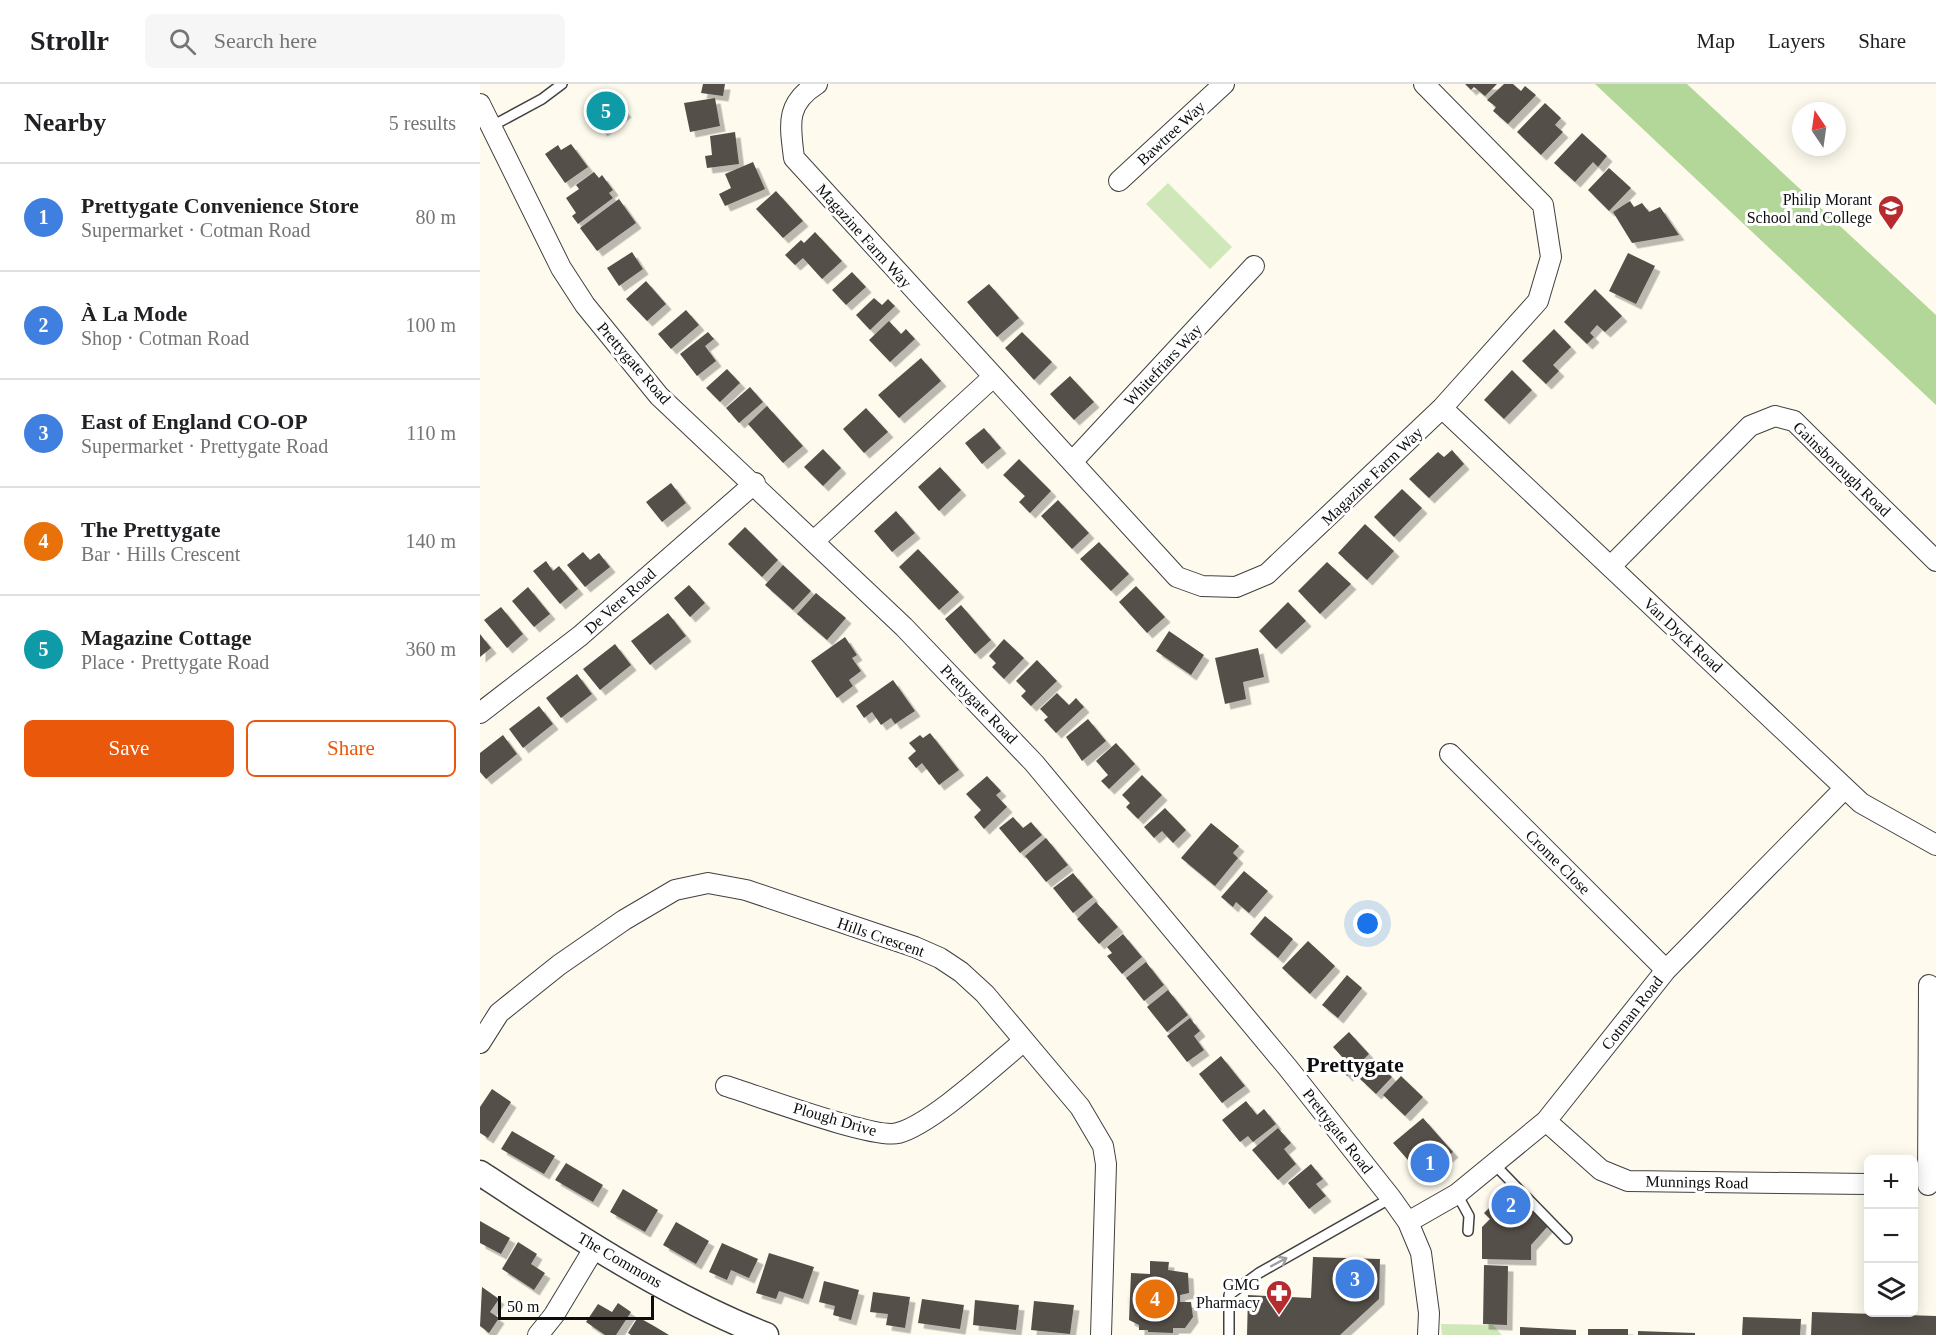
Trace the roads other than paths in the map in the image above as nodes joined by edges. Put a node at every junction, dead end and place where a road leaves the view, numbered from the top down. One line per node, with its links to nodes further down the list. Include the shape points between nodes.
1 (562, 84): 6 (lane)
2 (817, 84): 9 (street, Magazine Farm Way, via 802,93 789,119 794,158)
3 (1224, 84): 7 (street, Bawtree Way)
4 (1424, 84): 10 (street, Magazine Farm Way, via 1544,205 1551,257 1538,300)
5 (480, 104): 6 (street, Prettygate Road)
6 (492, 126): 12 (street, Prettygate Road, via 561,268 585,305 659,396)
7 (1119, 181)
8 (1254, 266): 11 (street, Whitefriars Way)
9 (992, 378): 11 (street, Magazine Farm Way); 13 (street)
10 (1442, 408): 11 (street, Magazine Farm Way, via 1267,574 1236,587 1202,586 1177,577); 15 (street, Van Dyck Road)
11 (1072, 462)
12 (755, 483): 13 (street, Prettygate Road); 16 (street, De Vere Road, via 580,636)
13 (815, 540): 31 (street, Prettygate Road, via 1034,763)
14 (1936, 561): 15 (street, Gainsborough Road, via 1794,421 1775,416 1750,426)
15 (1611, 566): 18 (street, Van Dyck Road)
16 (480, 713)
17 (1450, 754): 20 (street, Crome Close)
18 (1845, 788): 19 (street, Van Dyck Road, via 1861,803); 20 (street, Cotman Road)
19 (1936, 845)
20 (1666, 970): 25 (street, Cotman Road)
21 (1929, 985): 29 (street)
22 (1024, 1041): 23 (street, Hills Crescent, via 985,994 940,958 915,946 746,890 708,883 675,890 568,958 499,1013); 24 (street, Plough Drive, via 958,1096 897,1134 867,1131); 38 (street, Hills Crescent, via 1080,1107 1103,1146 1106,1164)
23 (480, 1043)
24 (726, 1086)
25 (1546, 1120): 26 (street, Cotman Road); 28 (street, Munnings Road, via 1600,1170 1628,1181)
26 (1494, 1164): 30 (street, Cotman Road); 34 (lane)
27 (480, 1173): 35 (street, The Commons)
28 (1864, 1184)
29 (1926, 1185)
30 (1457, 1194): 32 (street, Cotman Road); 33 (lane, via 1469,1216)
31 (1391, 1198): 32 (street, Prettygate Road); 39 (lane, one-way to 31, via 1228,1295 1259,1273)
32 (1408, 1222): 40 (street, Prettygate Road, via 1421,1253)
33 (1468, 1231)
34 (1567, 1239)
35 (595, 1247): 36 (street); 37 (street, The Commons, via 732,1322)
36 (538, 1335)
37 (766, 1335)
38 (1101, 1335)
39 (1229, 1335)
40 (1428, 1335)

